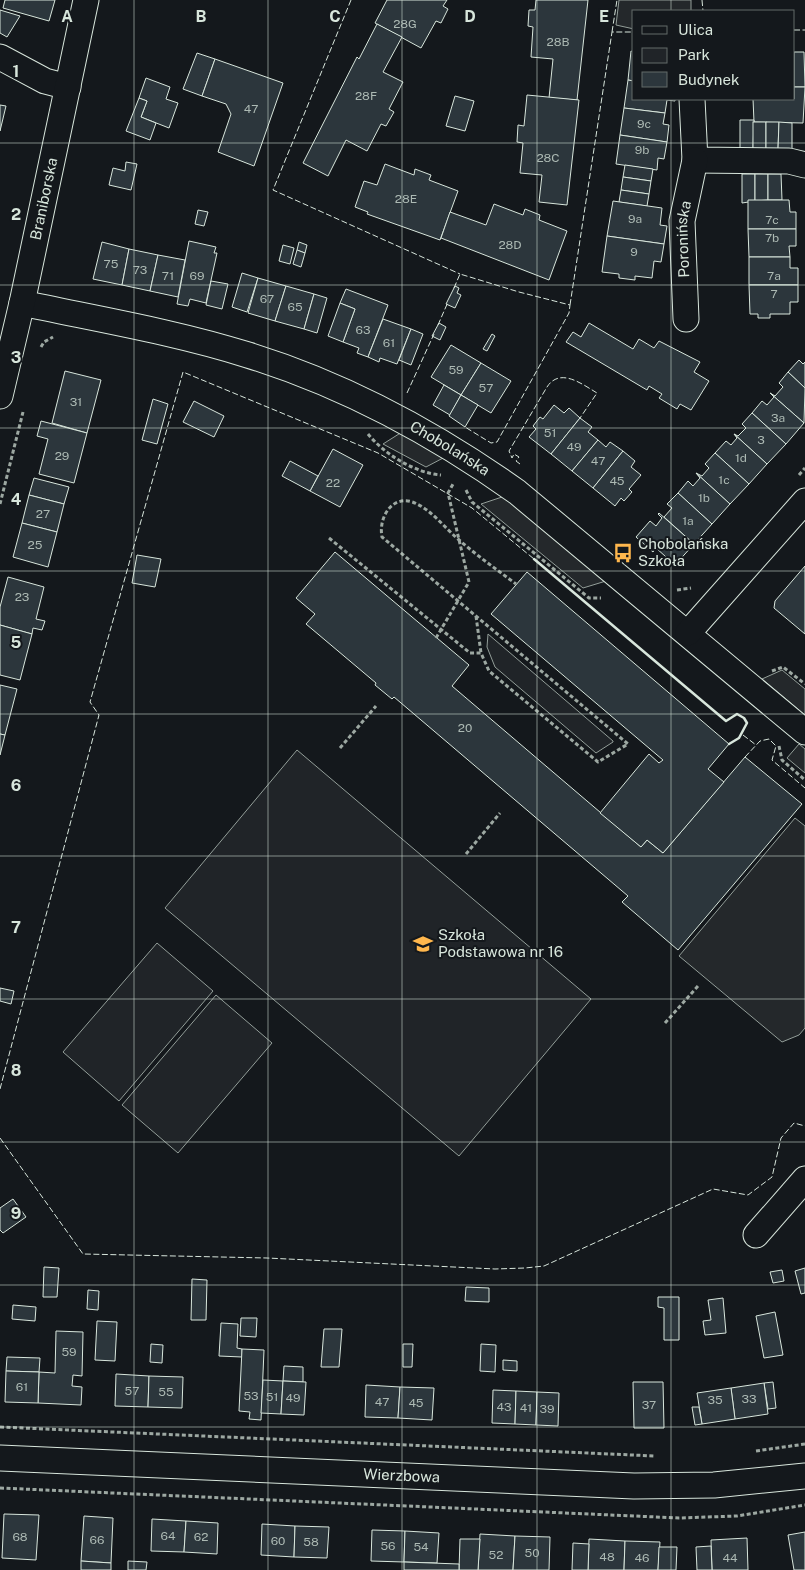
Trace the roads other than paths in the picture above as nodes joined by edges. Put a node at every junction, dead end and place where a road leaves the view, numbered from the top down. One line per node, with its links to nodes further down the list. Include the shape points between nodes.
1 (86, 0): 3 (street, Braniborska)
2 (0, 56): 3 (street, via 45,81)
3 (68, 87): 7 (street, Braniborska)
4 (692, 100): 5 (street, Poronińska)
5 (695, 160): 6 (street, via 789,161); 8 (street, Poronińska, via 682,221)
6 (805, 165)
7 (22, 303): 9 (street, Braniborska); 12 (street, Chobolańska, via 246,354 386,411 446,444 517,492)
8 (686, 319)
9 (6, 345): 10 (street, Braniborska)
10 (0, 396)
11 (805, 501): 12 (street)
12 (688, 633): 13 (street, Chobolańska)
13 (805, 732)
14 (805, 1179): 15 (street)
15 (756, 1235)
16 (0, 1458): 17 (street, Wierzbowa, via 634,1486 714,1486)
17 (805, 1476)

